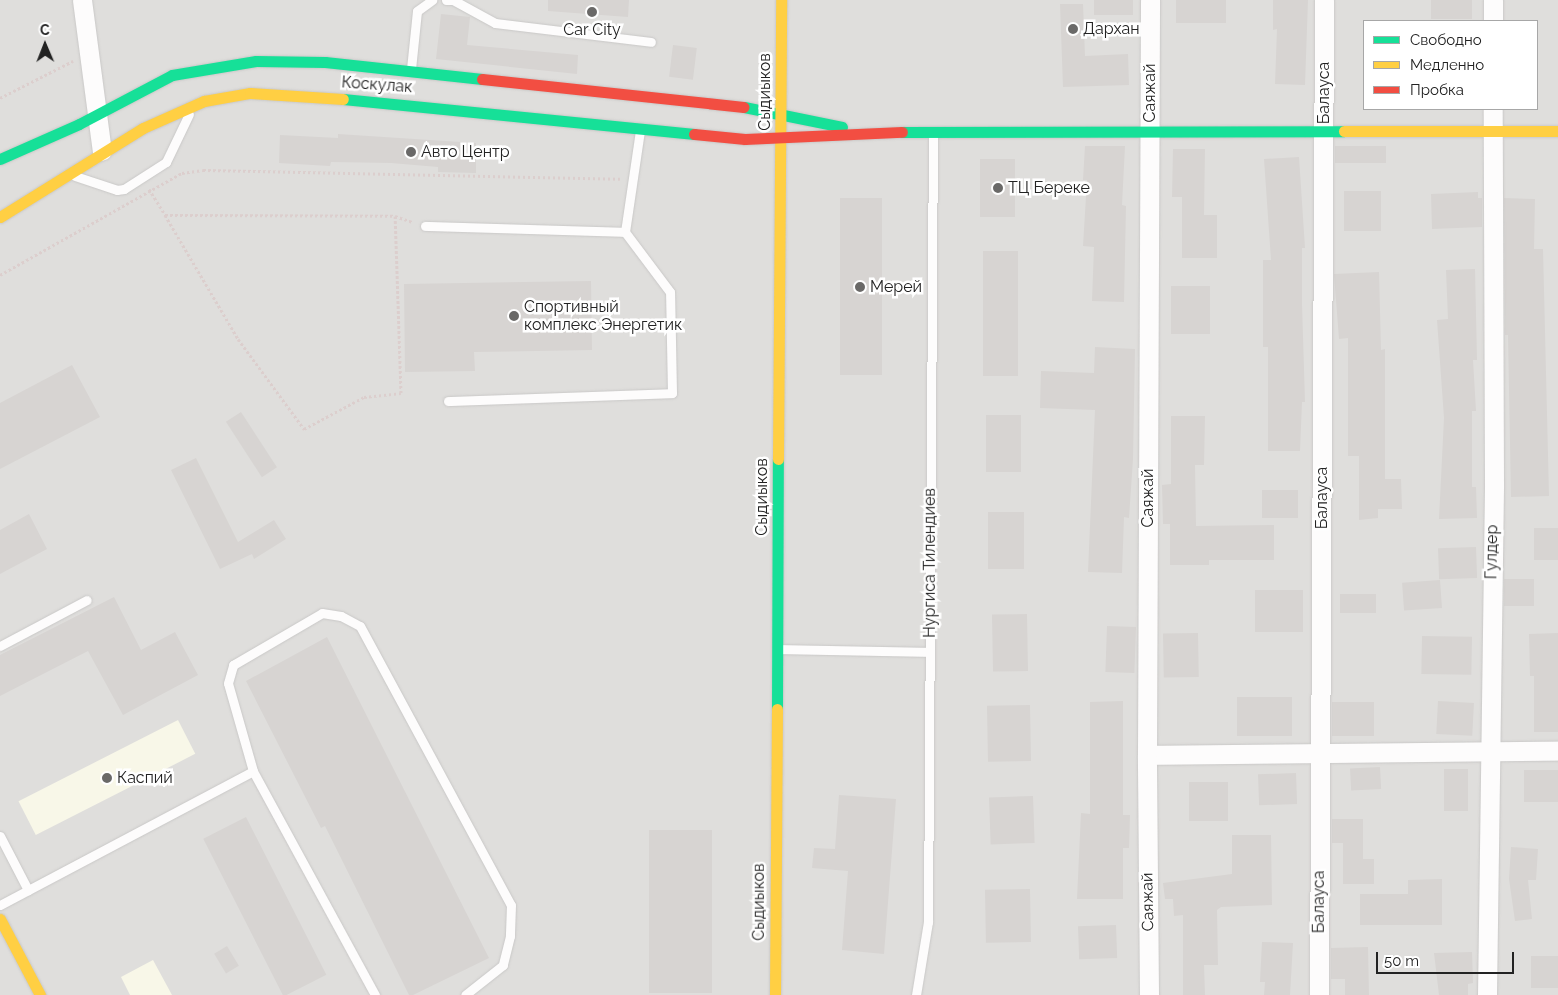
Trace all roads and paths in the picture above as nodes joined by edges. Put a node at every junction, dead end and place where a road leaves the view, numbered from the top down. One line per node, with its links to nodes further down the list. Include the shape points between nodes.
1 (82, 0): 10 (street)
2 (432, 0): 11 (lane, via 417,10)
3 (446, 0): 9 (lane, via 453,0 495,23)
4 (781, 0): 15 (street, Сыдиыков)
5 (1150, 0): 20 (street, Саяжай)
6 (1324, 0): 21 (street, Балауса)
7 (1493, 0): 8 (street)
8 (1493, 20)
9 (652, 42)
10 (89, 53): 12 (path); 16 (street)
11 (411, 72): 15 (street, Коскулак); 16 (street, Коскулак, via 325,62 256,61 172,75)
12 (0, 98)
13 (192, 106): 17 (street, Коскулак, via 250,93 399,102); 25 (street, Коскулак); 27 (lane, via 166,162 124,189 117,190)
14 (1493, 110): 22 (street, Гулдер)
15 (782, 113): 18 (street, Коскулак, via 840,126); 24 (street, Сыдиыков)
16 (97, 115): 25 (street); 26 (street, Коскулак)
17 (640, 128): 24 (street, Коскулак); 28 (lane)
18 (910, 131): 19 (street); 24 (street, Коскулак)
19 (933, 131): 20 (street); 40 (lane, Нургиса Тилендиев)
20 (1150, 131): 21 (street); 43 (street, Саяжай)
21 (1324, 131): 22 (street); 44 (street, Балауса)
22 (1493, 131): 23 (street); 41 (street, Гулдер, via 1494,485)
23 (1558, 131)
24 (781, 140): 39 (street, Сыдиыков)
25 (102, 151): 27 (street, Коскулак)
26 (0, 159)
27 (68, 174): 32 (street, Коскулак)
28 (634, 179): 29 (path, via 203,170 182,173); 34 (lane)
29 (150, 191): 30 (path); 35 (path)
30 (165, 215): 31 (path); 31 (path, via 238,339 304,429 364,397 400,393)
31 (396, 216): 33 (path)
32 (0, 217)
33 (425, 226): 34 (lane)
34 (625, 232): 36 (lane, via 670,292 672,393)
35 (0, 276)
36 (448, 401)
37 (87, 600): 38 (lane)
38 (0, 646)
39 (777, 649): 40 (lane); 53 (street, Сыдиыков)
40 (930, 652): 54 (lane, Нургиса Тилендиев, via 928,922)
41 (1489, 751): 42 (street); 44 (street); 57 (street, Гулдер)
42 (1558, 751)
43 (1147, 755): 44 (street); 55 (street, Саяжай)
44 (1320, 755): 56 (street, Балауса)
45 (253, 771): 47 (lane); 51 (lane); 52 (lane, via 231,703 228,683 233,664 322,613 341,616 360,626 511,905 510,936 504,965)
46 (0, 836): 47 (lane)
47 (28, 890): 48 (lane)
48 (0, 905)
49 (2, 927): 50 (street)
50 (40, 995)
51 (375, 995)
52 (465, 995)
53 (775, 995)
54 (916, 995)
55 (1149, 995)
56 (1319, 995)
57 (1487, 995)

